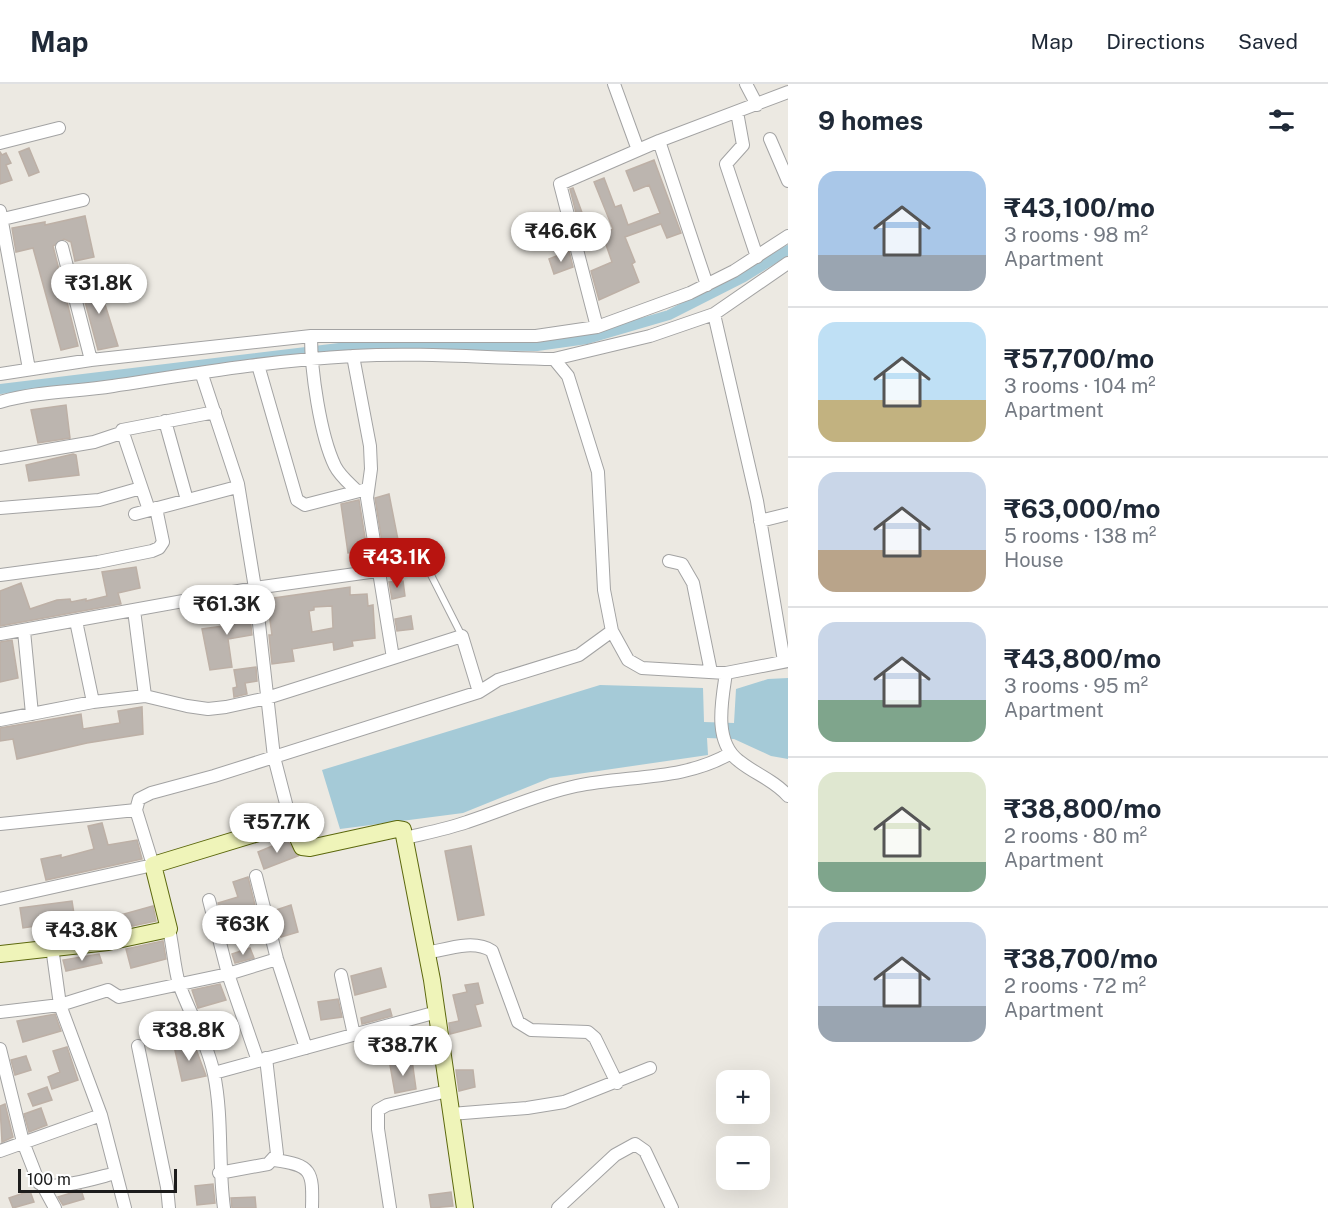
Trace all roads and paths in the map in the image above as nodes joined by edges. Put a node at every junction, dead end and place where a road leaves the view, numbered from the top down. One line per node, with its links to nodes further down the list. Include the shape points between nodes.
1 (614, 84): 10 (street)
2 (746, 84): 4 (street)
3 (788, 92): 4 (street)
4 (757, 105): 5 (street)
5 (737, 112): 8 (street); 16 (street, via 743,145 726,164)
6 (59, 128): 9 (street)
7 (770, 139): 11 (street)
8 (659, 141): 10 (street); 18 (street)
9 (0, 143)
10 (638, 150): 20 (street, via 560,184)
11 (788, 181)
12 (83, 200): 13 (street)
13 (2, 215): 27 (street)
14 (788, 237): 16 (street)
15 (62, 247): 25 (street)
16 (757, 257): 18 (street)
17 (788, 262): 19 (street)
18 (706, 285): 20 (street)
19 (714, 314): 24 (street, via 650,336); 43 (street)
20 (597, 327): 21 (street, via 536,336)
21 (311, 339): 23 (street); 25 (street)
22 (353, 356): 23 (street); 24 (street, via 426,354); 37 (street, via 369,446 370,469)
23 (312, 359): 26 (street); 37 (street, via 327,447 336,468)
24 (554, 359): 51 (street, via 568,376 598,472 604,590)
25 (91, 360): 27 (street)
26 (258, 365): 29 (street); 37 (street, via 297,500 305,505)
27 (29, 369): 28 (street)
28 (0, 374)
29 (202, 375): 30 (street, via 24,395); 31 (street)
30 (0, 402)
31 (215, 412): 32 (street); 35 (street)
32 (165, 421): 33 (street, via 123,429); 38 (street)
33 (122, 433): 34 (street, via 94,442); 36 (street)
34 (0, 458)
35 (238, 484): 38 (street, via 235,489); 47 (street)
36 (141, 489): 39 (street, via 99,500); 40 (street)
37 (362, 490): 45 (street)
38 (187, 500): 40 (street)
39 (0, 508)
40 (153, 509): 41 (street); 46 (street, via 163,542 159,548 98,562)
41 (135, 514)
42 (788, 514): 43 (street)
43 (760, 521): 55 (street)
44 (669, 561): 56 (street, via 682,564 693,583)
45 (377, 571): 47 (street); 53 (lane, via 422,568 430,573); 54 (street)
46 (0, 574)
47 (255, 588): 48 (street); 60 (street)
48 (134, 610): 49 (street); 59 (street)
49 (76, 621): 50 (street); 61 (street)
50 (24, 631): 52 (street); 62 (street)
51 (612, 631): 56 (street, via 628,660 642,668); 58 (street, via 579,655 498,680)
52 (0, 634)
53 (462, 636): 54 (street); 58 (street)
54 (393, 658): 60 (street)
55 (786, 661): 57 (street)
56 (711, 672): 57 (street)
57 (726, 673): 64 (street, via 721,726)
58 (479, 692): 65 (street)
59 (145, 696): 60 (street, via 208,709); 61 (street)
60 (267, 698): 65 (street)
61 (93, 702): 62 (street)
62 (32, 714): 63 (street)
63 (0, 720)
64 (731, 753): 66 (street, via 780,786); 70 (street, via 692,770 576,786 466,823)
65 (274, 757): 67 (street, via 150,793 139,799); 68 (street)
66 (788, 796)
67 (136, 810): 69 (street); 71 (street)
68 (291, 823): 70 (main road, via 302,846 310,848 397,829 403,830); 71 (main road)
69 (0, 824)
70 (405, 838): 77 (main road)
71 (153, 865): 73 (street); 75 (main road)
72 (256, 876): 79 (street)
73 (0, 899)
74 (209, 900): 80 (street)
75 (169, 929): 76 (main road, via 108,942); 82 (street)
76 (52, 946): 78 (main road); 83 (street)
77 (427, 953): 85 (main road); 93 (street, via 471,945 492,951 518,1022 531,1030 588,1032 595,1038)
78 (0, 954)
79 (277, 959): 80 (street); 88 (street)
80 (228, 974): 82 (street); 90 (street)
81 (341, 975): 86 (street)
82 (179, 983): 83 (street, via 119,997 108,990); 92 (street)
83 (60, 1005): 84 (street); 96 (street)
84 (0, 1012)
85 (436, 1012): 86 (street); 94 (main road)
86 (354, 1035): 88 (street)
87 (138, 1046): 105 (street)
88 (306, 1048): 90 (street)
89 (1, 1054): 97 (street)
90 (262, 1059): 92 (street); 99 (street, via 276,1139)
91 (650, 1068): 93 (street)
92 (214, 1073): 101 (street)
93 (617, 1083): 95 (street, via 555,1103)
94 (448, 1091): 95 (main road); 109 (street, via 387,1105 377,1113)
95 (452, 1114): 110 (main road)
96 (101, 1115): 97 (street); 100 (street)
97 (23, 1142): 98 (street); 102 (street, via 34,1176)
98 (0, 1151)
99 (274, 1160): 101 (street, via 262,1166); 108 (street, via 303,1165 310,1173)
100 (116, 1173): 102 (street); 104 (street)
101 (219, 1173): 107 (street)
102 (43, 1186): 103 (street)
103 (55, 1208)
104 (124, 1208)
105 (169, 1208)
106 (217, 1208): 107 (street)
107 (224, 1208)
108 (312, 1208)
109 (390, 1208)
110 (465, 1208)
111 (558, 1208): 112 (street, via 615,1155 634,1144 645,1151)
112 (672, 1208)

